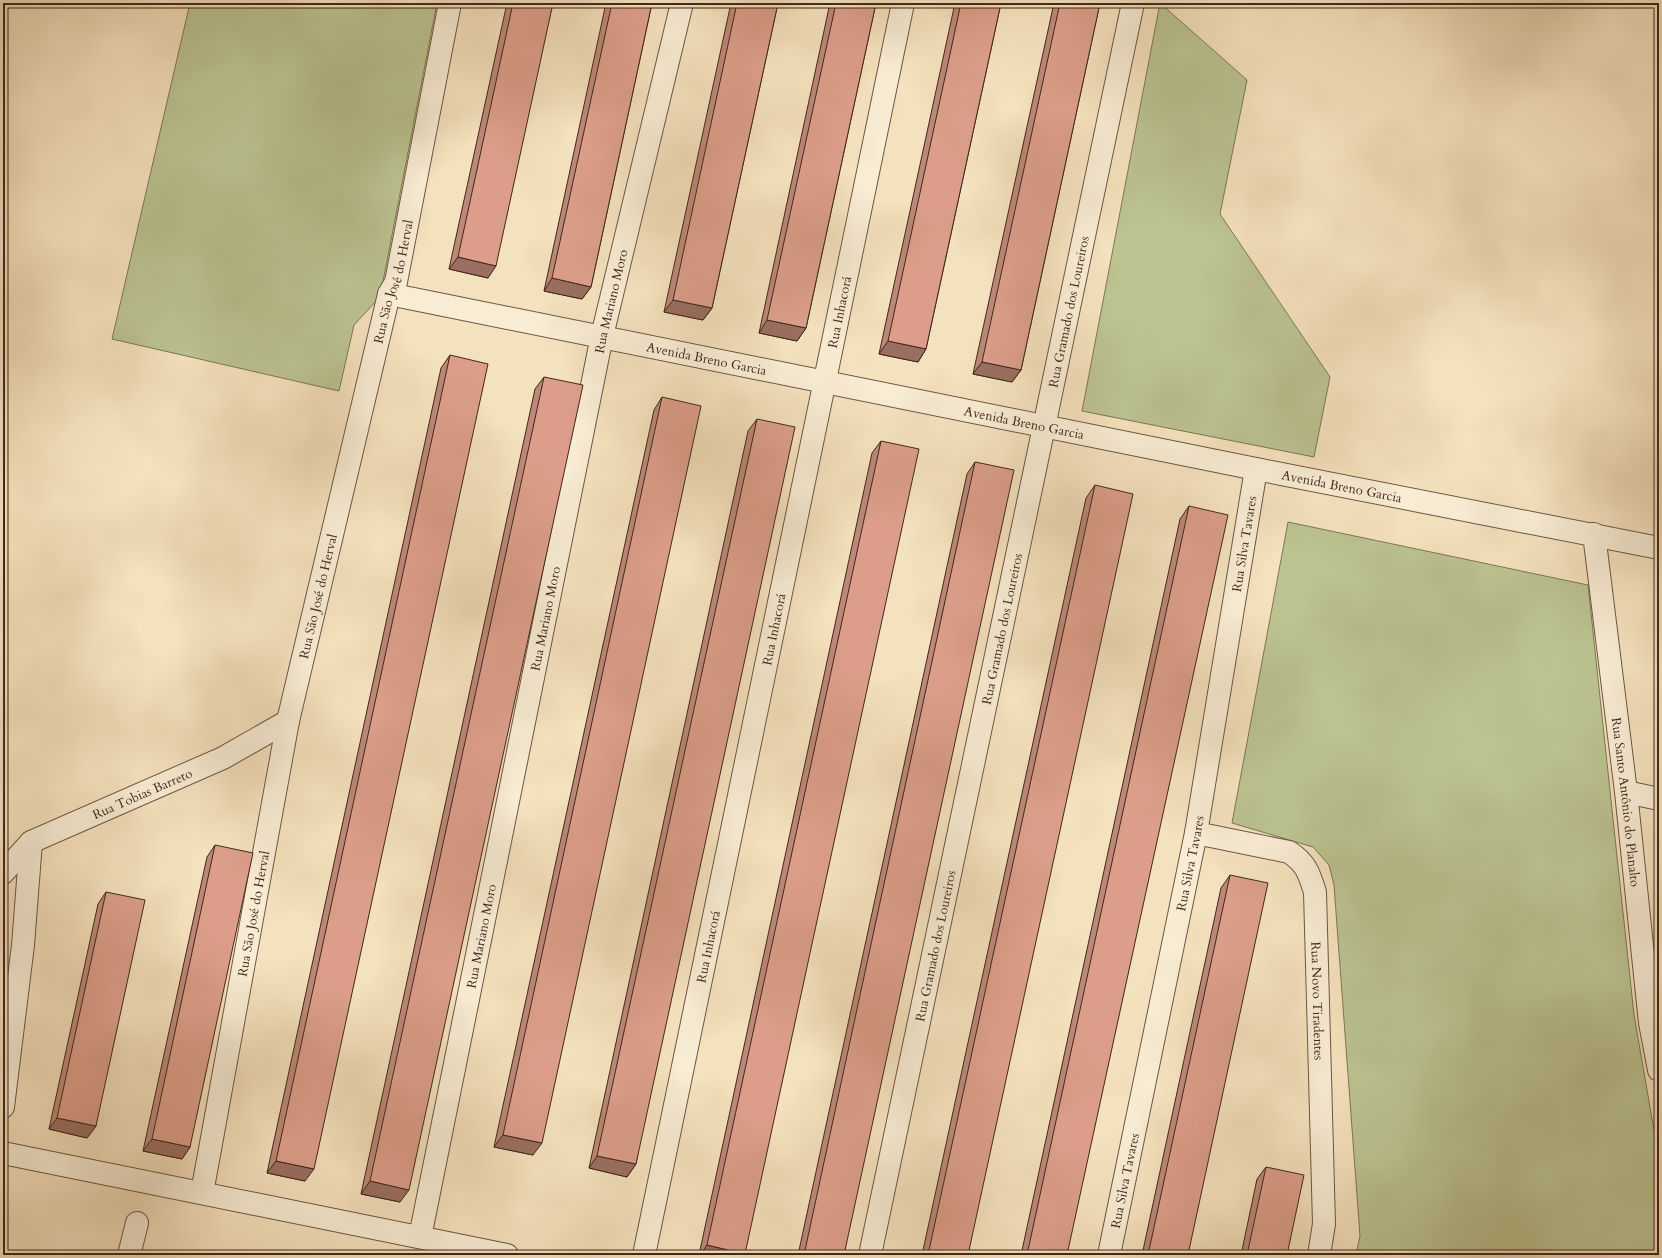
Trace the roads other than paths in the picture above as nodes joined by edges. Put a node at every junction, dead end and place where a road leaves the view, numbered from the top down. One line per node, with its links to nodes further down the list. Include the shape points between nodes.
1 (450, 3): 5 (street, Rua São José do Herval, via 396,282)
2 (682, 3): 6 (street, Rua Mariano Moro)
3 (903, 3): 7 (street, Rua Inhacorá)
4 (1133, 3): 8 (street, Rua Gramado dos Loureiros)
5 (389, 294): 6 (street, Avenida Breno Garcia); 12 (street, Rua São José do Herval)
6 (602, 336): 7 (street, Avenida Breno Garcia); 24 (street, Rua Mariano Moro)
7 (824, 382): 8 (street, Avenida Breno Garcia); 27 (street, Rua Inhacorá)
8 (1045, 426): 9 (street, Avenida Breno Garcia); 28 (street, Rua Gramado dos Loureiros)
9 (1256, 469): 10 (street, Avenida Breno Garcia); 15 (street, Rua Silva Tavares)
10 (1594, 534): 11 (street, Avenida Breno Garcia); 13 (street, Rua Santo Antônio do Planalto)
11 (1659, 548)
12 (288, 721): 16 (street, Rua Tobias Barreto, via 223,758); 22 (street, Rua São José do Herval)
13 (1626, 792): 14 (street); 18 (street, Rua Santo Antônio do Planalto)
14 (1659, 799)
15 (1196, 833): 29 (street, Rua Silva Tavares); 30 (street, Rua Novo Tiradentes, via 1289,852 1306,866 1315,892 1324,1224)
16 (31, 842): 17 (street, Rua Tobias Barreto); 20 (street, via 23,945)
17 (3, 873)
18 (1655, 1024): 19 (street, Rua Santo Antônio do Planalto)
19 (1659, 1070)
20 (3, 1107)
21 (3, 1153): 22 (street)
22 (202, 1193): 24 (street)
23 (137, 1223): 25 (street)
24 (420, 1237): 26 (street)
25 (129, 1255)
26 (507, 1255)
27 (644, 1255)
28 (870, 1255)
29 (1109, 1255)
30 (1319, 1255)

